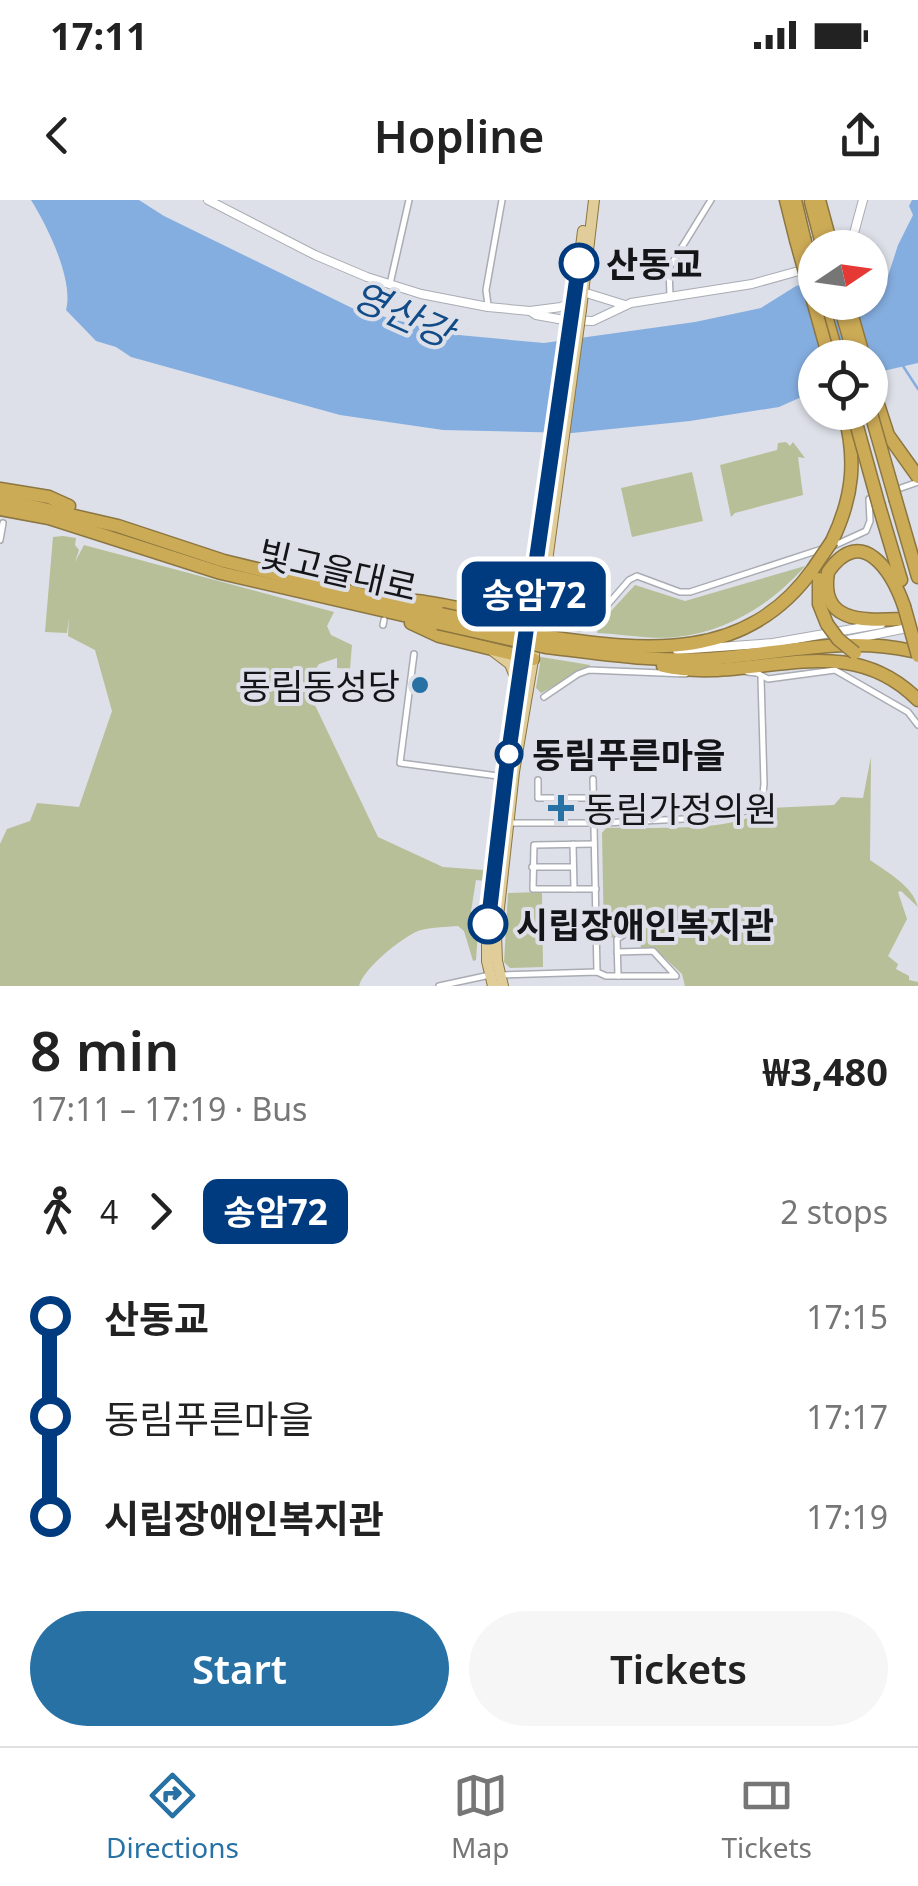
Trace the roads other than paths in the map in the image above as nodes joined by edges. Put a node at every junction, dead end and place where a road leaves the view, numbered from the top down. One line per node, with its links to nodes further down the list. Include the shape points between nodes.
1 (208, 200): 17 (street, via 315,255)
2 (409, 200): 17 (street)
3 (502, 200): 21 (street)
4 (591, 200): 19 (main road)
5 (711, 200): 18 (street, via 669,268)
6 (786, 200): 15 (highway)
7 (795, 200): 11 (highway)
8 (810, 200): 12 (highway)
9 (819, 200): 13 (highway)
10 (864, 200): 14 (street)
11 (799, 230)
12 (820, 230)
13 (822, 230)
14 (855, 230)
15 (798, 233)
16 (798, 271): 18 (street)
17 (390, 284): 21 (street)
18 (670, 296): 20 (street)
19 (577, 303): 20 (street); 22 (street); 39 (main road, bridge)
20 (625, 305): 22 (street, via 588,322)
21 (488, 307): 22 (street)
22 (530, 310)
23 (849, 430): 35 (highway, via 854,473)
24 (857, 430): 31 (highway, bridge)
25 (876, 430): 29 (highway, bridge)
26 (886, 430): 27 (highway)
27 (918, 480): 29 (street)
28 (0, 488): 33 (highway, via 49,497)
29 (897, 495): 36 (highway)
30 (0, 499): 33 (highway, 빛고을대로)
31 (874, 502): 38 (highway); 39 (street, via 869,526 856,538 690,592 637,576 590,626)
32 (1, 517): 34 (street); 37 (highway, 빛고을대로, via 49,518 220,574)
33 (118, 526): 37 (highway, 빛고을대로)
34 (0, 540)
35 (832, 541): 44 (highway, bridge, via 782,604 734,632); 47 (highway, bridge, via 818,594 827,624 855,653)
36 (918, 577)
37 (354, 597): 39 (highway); 42 (highway, via 438,636); 44 (highway, 빛고을대로, bridge, via 546,642)
38 (906, 615): 38 (highway, via 860,620 838,611 827,594 828,572 855,552 876,557 892,576); 40 (street, 빛고을대로); 41 (highway, bridge); 44 (street, 빛고을대로, via 748,646)
39 (535, 618): 45 (main road)
40 (819, 646): 41 (highway); 44 (highway, 빛고을대로, via 726,658)
41 (916, 649)
42 (492, 651): 45 (highway); 48 (main road, via 510,664)
43 (414, 654): 52 (street, via 400,764)
44 (631, 654): 50 (highway, via 670,668 705,670 835,659 866,667)
45 (528, 658): 48 (main road); 52 (main road)
46 (761, 678): 49 (street, via 750,672 590,670); 51 (street, via 835,670 908,712); 57 (street, via 764,784 752,810)
47 (918, 686)
48 (518, 688): 52 (main road)
49 (544, 697)
50 (918, 700)
51 (918, 725)
52 (510, 772): 56 (main road); 68 (main road, via 487,935)
53 (594, 778): 55 (street)
54 (538, 780): 55 (street, via 538,798)
55 (594, 798): 57 (street)
56 (509, 823): 57 (street); 68 (main road)
57 (594, 823): 59 (street)
58 (573, 844): 59 (street); 60 (street, via 534,845); 61 (street)
59 (595, 844): 63 (street)
60 (532, 867): 61 (street); 62 (street, via 533,889)
61 (574, 867): 62 (street)
62 (574, 889): 63 (street)
63 (596, 889): 66 (street)
64 (625, 934): 65 (street, via 616,939)
65 (617, 952): 67 (street); 67 (street, via 653,950 676,976)
66 (597, 972): 67 (street); 68 (street)
67 (618, 976)
68 (496, 980): 69 (street)
69 (439, 986)

